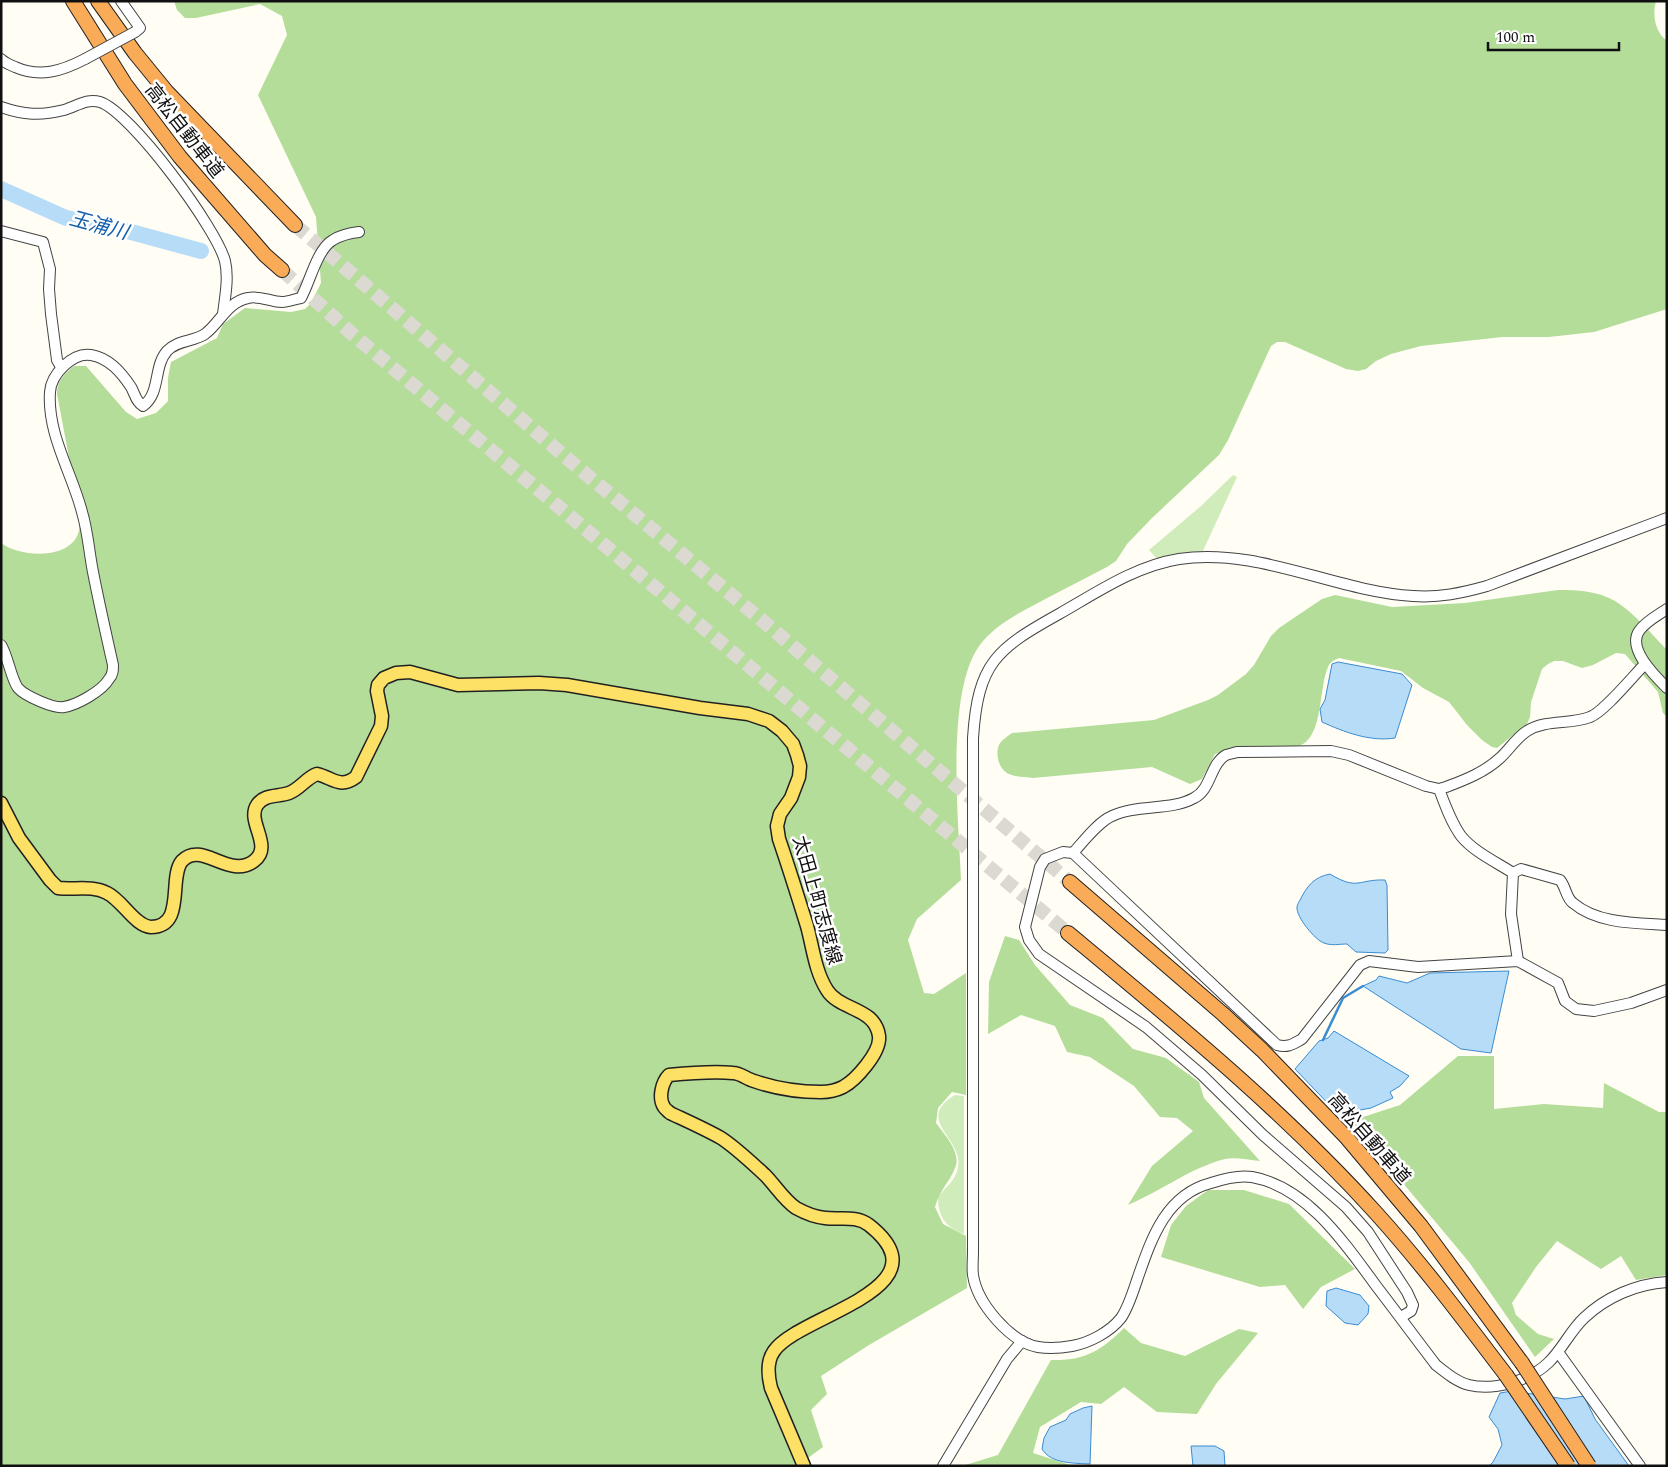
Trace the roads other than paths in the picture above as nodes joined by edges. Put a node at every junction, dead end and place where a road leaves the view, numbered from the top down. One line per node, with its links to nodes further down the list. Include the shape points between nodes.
1 (73, 1): 9 (highway, 高松自動車道, via 125,84 180,157)
2 (98, 1): 6 (highway, 高松自動車道, via 166,91)
3 (121, 1): 4 (street, bridge, via 137,30 66,69 47,73 25,72)
4 (1, 59)
5 (1, 107): 10 (street, via 20,114 64,110 87,101 113,108 148,145 200,212 217,241 227,276)
6 (295, 225)
7 (1, 231): 11 (street, via 43,242 50,268 51,314)
8 (359, 232): 10 (street, via 346,234 329,243 321,253 301,298 283,302 249,297 235,303)
9 (282, 270)
10 (223, 314): 11 (street, via 205,334 176,344 166,352 153,393 143,406 119,371 104,359 79,356)
11 (61, 367): 14 (street, via 50,389 51,422 82,512 113,674 82,701 55,707 18,687)
12 (1667, 518): 28 (street, via 1487,586 1437,596 1385,593 1232,559 1173,560 1128,576 1087,597 1027,632 995,658 980,691 973,738 973,1275 979,1293 994,1316)
13 (1667, 609): 15 (street, via 1640,629 1637,635 1636,643)
14 (1, 645)
15 (1645, 664): 16 (street); 17 (street, via 1591,717 1533,727 1488,767)
16 (1667, 688)
17 (1439, 789): 19 (street, via 1331,751 1237,752 1219,762 1202,793 1194,798 1111,816); 20 (street, via 1461,835 1474,848)
18 (1, 803): 30 (main road, 太田上町志度線, via 18,838 58,888 107,892 141,924 151,927 160,925 172,913 182,861 190,856 206,856 235,867 253,862 259,856 262,847 254,818 259,802 290,793 317,774 341,783 356,777 381,726 378,685 396,673 418,673 458,685 567,685 748,714 769,721 782,731 793,744 800,766 796,788 780,814 777,826 818,973 836,1000 863,1012 871,1020 878,1030 877,1048 850,1082 832,1091 796,1090 754,1081 735,1073 669,1075 661,1090 663,1106 670,1113 722,1139 795,1207 823,1218 859,1220 869,1225 890,1251 890,1270 877,1288 795,1332 774,1351 769,1363 770,1388)
19 (1072, 853): 24 (street, via 1283,1047 1302,1039 1360,965 1369,961 1418,967); 27 (street, via 1063,852 1045,858 1040,867 1025,927 1029,940 1039,954 1146,1027 1202,1074 1263,1135 1346,1207 1368,1232 1407,1292 1413,1305 1411,1311)
20 (1513, 873): 22 (street, via 1521,869 1560,880 1573,903 1596,916); 24 (street, via 1512,914)
21 (1070, 882): 33 (highway, 高松自動車道, bridge, via 1262,1050 1347,1138 1421,1226 1522,1363)
22 (1667, 925)
23 (1068, 933): 32 (highway, bridge, via 1259,1097 1375,1212 1438,1285 1506,1375)
24 (1518, 961): 25 (street, via 1558,983 1566,1001 1576,1009 1607,1009)
25 (1667, 990)
26 (1667, 1282): 29 (street, via 1635,1288 1610,1299 1583,1319)
27 (1401, 1316): 28 (street, via 1337,1233 1315,1212 1292,1194 1250,1177 1205,1184 1189,1192 1174,1206 1157,1228 1121,1318 1107,1330 1092,1340 1056,1348 1037,1347); 29 (street, via 1436,1365 1468,1385 1488,1387 1526,1376)
28 (1022, 1341): 31 (street)
29 (1558, 1352): 34 (street)
30 (804, 1466)
31 (943, 1466)
32 (1568, 1466)
33 (1589, 1466)
34 (1640, 1466)

